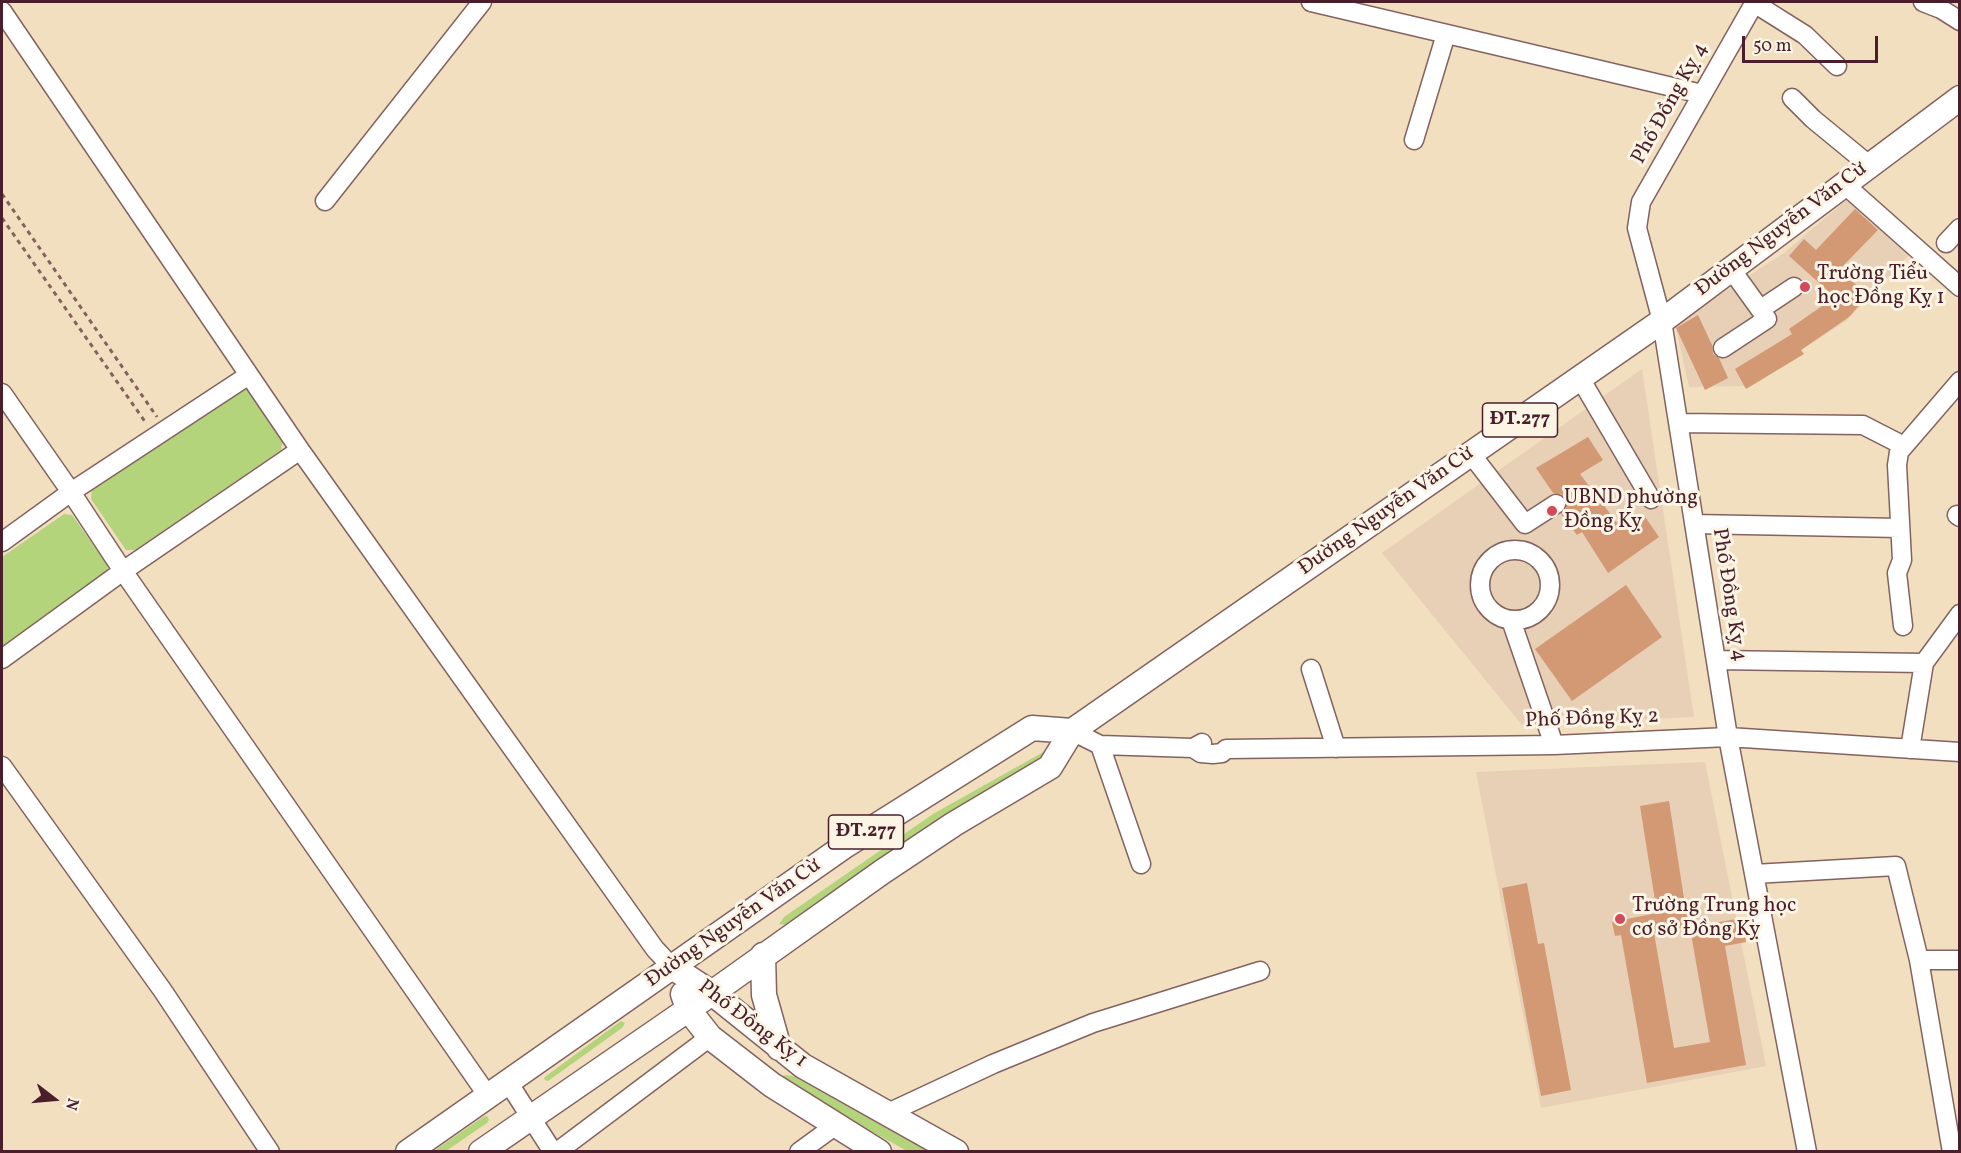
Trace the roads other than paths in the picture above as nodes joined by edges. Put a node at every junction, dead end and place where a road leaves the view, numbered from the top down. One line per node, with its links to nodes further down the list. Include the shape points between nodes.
1 (482, 2): 15 (street)
2 (1311, 2): 7 (street)
3 (1754, 2): 8 (street, via 1805,35); 9 (street, Phố Đồng Kỵ 4)
4 (1923, 2): 6 (street)
5 (2, 11): 24 (street)
6 (1959, 21)
7 (1446, 34): 9 (street); 12 (street)
8 (1837, 66)
9 (1702, 94): 22 (street, Phố Đồng Kỵ 4, via 1641,202 1637,228)
10 (1792, 98): 13 (street)
11 (1957, 104): 13 (main road, Đường Nguyễn Văn Cừ / ĐT.277)
12 (1414, 140)
13 (1869, 165): 14 (main road, Đường Nguyễn Văn Cừ / ĐT.277)
14 (1844, 184): 18 (main road, Đường Nguyễn Văn Cừ / ĐT.277); 20 (street)
15 (325, 201)
16 (1959, 228): 17 (street)
17 (1946, 243)
18 (1731, 269): 21 (street); 22 (main road, Đường Nguyễn Văn Cừ / ĐT.277)
19 (1794, 287): 21 (street)
20 (1959, 287)
21 (1761, 309): 23 (street, via 1767,319)
22 (1662, 321): 25 (main road, Đường Nguyễn Văn Cừ / ĐT.277); 28 (street, Phố Đồng Kỵ 4)
23 (1723, 348)
24 (249, 375): 30 (street); 32 (street)
25 (1580, 378): 31 (main road, Đường Nguyễn Văn Cừ / ĐT.277); 33 (street)
26 (1959, 381): 29 (street)
27 (2, 393): 32 (street)
28 (1678, 423): 29 (street, via 1863,424); 36 (street, Phố Đồng Kỵ 4)
29 (1904, 446): 37 (street, via 1897,465)
30 (300, 450): 40 (street); 61 (street, via 655,949)
31 (1471, 454): 35 (street); 48 (main road, Đường Nguyễn Văn Cừ / ĐT.277)
32 (71, 492): 38 (street); 40 (street)
33 (1650, 499)
34 (1556, 504): 35 (street)
35 (1525, 524): 39 (street)
36 (1694, 524): 37 (street); 45 (street, Phố Đồng Kỵ 4)
37 (1900, 528): 43 (street, via 1902,560 1898,573)
38 (2, 542)
39 (1512, 550): 42 (street, via 1491,559 1480,579 1483,602 1500,618); 42 (street, via 1535,556 1548,574 1550,586 1542,608 1523,620)
40 (123, 571): 44 (street); 68 (street)
41 (1959, 614): 46 (street)
42 (1511, 620): 51 (street)
43 (1903, 626)
44 (2, 659)
45 (1716, 660): 46 (street); 49 (street, Phố Đồng Kỵ 4)
46 (1924, 663): 53 (street)
47 (1311, 669): 52 (street)
48 (1072, 731): 50 (street, Phố Đồng Kỵ 2); 58 (main road, Đường Nguyễn Văn Cừ / ĐT.277, via 1050,767 918,848); 61 (main road, Đường Nguyễn Văn Cừ / ĐT.277, via 1032,728 846,845)
49 (1728, 737): 51 (street, Phố Đồng Kỵ 2); 53 (street, Phố Đồng Kỵ 2); 57 (street, Phố Đồng Kỵ 4)
50 (1100, 746): 52 (street, Phố Đồng Kỵ 2, via 1193,748 1210,742 1226,749); 56 (street)
51 (1554, 746): 52 (street, Phố Đồng Kỵ 2)
52 (1335, 748)
53 (1910, 749): 54 (street, Phố Đồng Kỵ 2)
54 (1959, 752)
55 (2, 766): 72 (street, via 163,991)
56 (1141, 864)
57 (1754, 874): 59 (street, via 1896,866); 79 (street, Phố Đồng Kỵ 4)
58 (763, 955): 63 (main road, Đường Nguyễn Văn Cừ / ĐT.277); 66 (main road, via 765,995)
59 (1919, 960): 60 (street); 80 (street)
60 (1959, 960)
61 (672, 967): 63 (main road, Phố Đồng Kỵ 1); 64 (main road, Phố Đồng Kỵ 1); 67 (main road, Đường Nguyễn Văn Cừ / ĐT.277)
62 (1260, 971): 69 (street, via 1093,1023)
63 (712, 993): 64 (main road, Đường Nguyễn Văn Cừ / ĐT.277); 66 (main road, Phố Đồng Kỵ 1)
64 (688, 1008): 65 (main road, Phố Đồng Kỵ 1); 70 (main road, Đường Nguyễn Văn Cừ / ĐT.277)
65 (710, 1037): 71 (main road, Phố Đồng Kỵ 1, via 772,1085); 75 (street)
66 (779, 1048): 69 (main road, Phố Đồng Kỵ 1, via 803,1066)
67 (508, 1082): 68 (main road, Đường Nguyễn Văn Cừ / ĐT.277); 70 (street)
68 (488, 1096): 73 (main road, Đường Nguyễn Văn Cừ / ĐT.277)
69 (888, 1113): 78 (main road, Phố Đồng Kỵ 1)
70 (530, 1116): 74 (main road, Đường Nguyễn Văn Cừ / ĐT.277); 75 (street)
71 (836, 1125): 76 (street); 77 (main road, Phố Đồng Kỵ 1)
72 (270, 1152)
73 (408, 1152)
74 (481, 1152)
75 (555, 1152)
76 (799, 1152)
77 (879, 1152)
78 (956, 1152)
79 (1807, 1152)
80 (1952, 1152)

